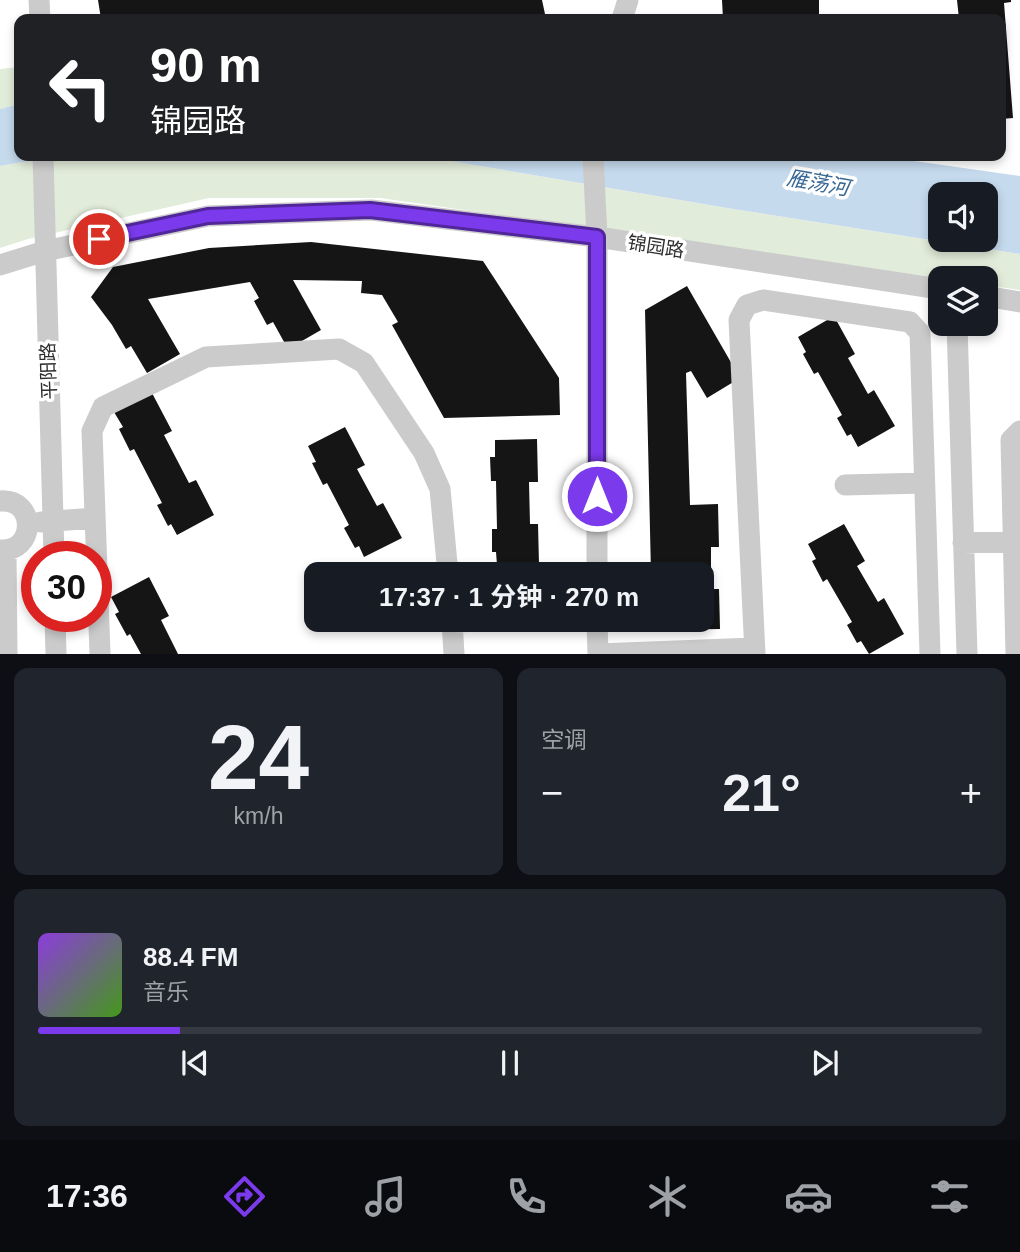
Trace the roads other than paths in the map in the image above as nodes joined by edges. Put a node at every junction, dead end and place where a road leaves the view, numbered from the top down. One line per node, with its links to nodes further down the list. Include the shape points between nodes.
1 (43, 161): 4 (street, 平阳路)
2 (593, 161): 3 (street)
3 (597, 237): 4 (street, 锦园路, via 370,210 208,216); 6 (street, 锦园路); 23 (street)
4 (45, 251): 5 (street, 锦园路); 16 (street, 平阳路)
5 (0, 265)
6 (928, 287)
7 (998, 298): 8 (street)
8 (1020, 302)
9 (957, 336): 20 (street)
10 (1020, 431): 13 (street, via 1011,440)
11 (924, 483): 12 (street); 27 (street, via 920,333 910,322 763,300 747,305 739,320); 33 (street)
12 (845, 485)
13 (1016, 489): 19 (street)
14 (2, 495): 17 (street, via 21,508)
15 (95, 519): 16 (street); 22 (street, via 92,431 103,407 206,357 339,349 364,363 424,453 440,489); 30 (street)
16 (53, 521): 17 (street); 18 (street, 平阳路)
17 (29, 522): 21 (street, via 20,544)
18 (54, 541)
19 (1017, 541): 20 (street); 35 (street)
20 (963, 543): 34 (street)
21 (3, 550): 28 (street)
22 (447, 562)
23 (597, 562)
24 (56, 632): 29 (street)
25 (453, 632): 31 (street)
26 (597, 632): 32 (street)
27 (755, 651): 32 (street)
28 (7, 653)
29 (57, 653)
30 (100, 653)
31 (454, 653)
32 (597, 653)
33 (930, 653)
34 (967, 653)
35 (1016, 653)

